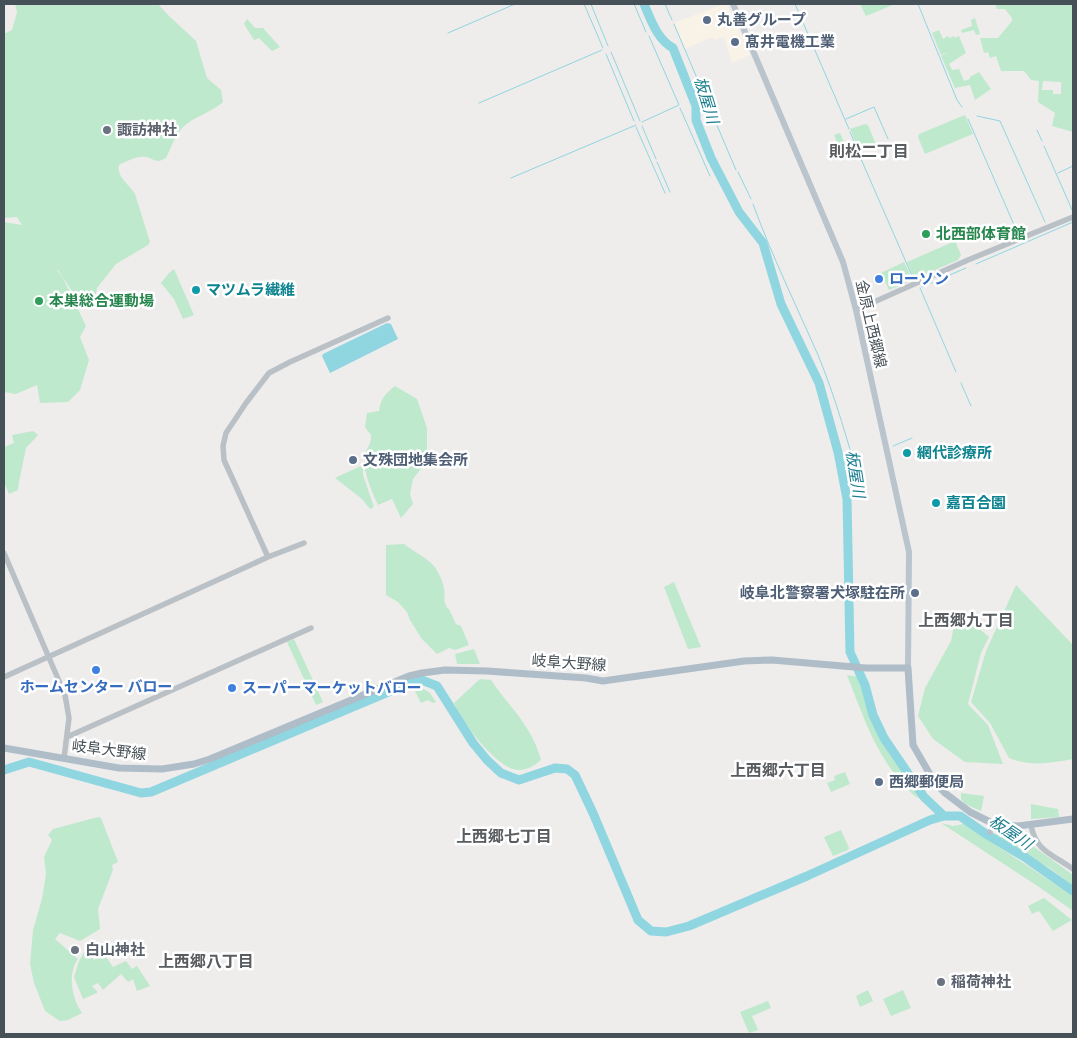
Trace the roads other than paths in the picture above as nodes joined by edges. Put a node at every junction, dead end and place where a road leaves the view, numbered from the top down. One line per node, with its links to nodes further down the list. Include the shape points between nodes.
1 (733, 4): 3 (main road, 金原上西郷線, via 843,262)
2 (1073, 217): 3 (street)
3 (856, 310): 10 (main road, 金原上西郷線, via 908,552)
4 (388, 318): 7 (street, via 272,371 226,433 224,460)
5 (304, 543): 7 (street)
6 (4, 553): 9 (street)
7 (268, 557): 9 (street)
8 (311, 628): 12 (street)
9 (48, 656): 11 (street); 12 (street, via 65,695 69,718)
10 (908, 668): 14 (main road, 岐阜大野線, via 744,661 603,681 487,671 434,671 409,676 194,764 147,770); 16 (main road, via 913,745 935,783 945,793 970,812)
11 (4, 676)
12 (67, 737): 14 (street)
13 (4, 748): 14 (main road, 岐阜大野線)
14 (64, 758)
15 (1073, 819): 17 (main road)
16 (994, 824): 17 (main road); 18 (street)
17 (1031, 825): 19 (street, via 1039,846)
18 (990, 832)
19 (1073, 869)

